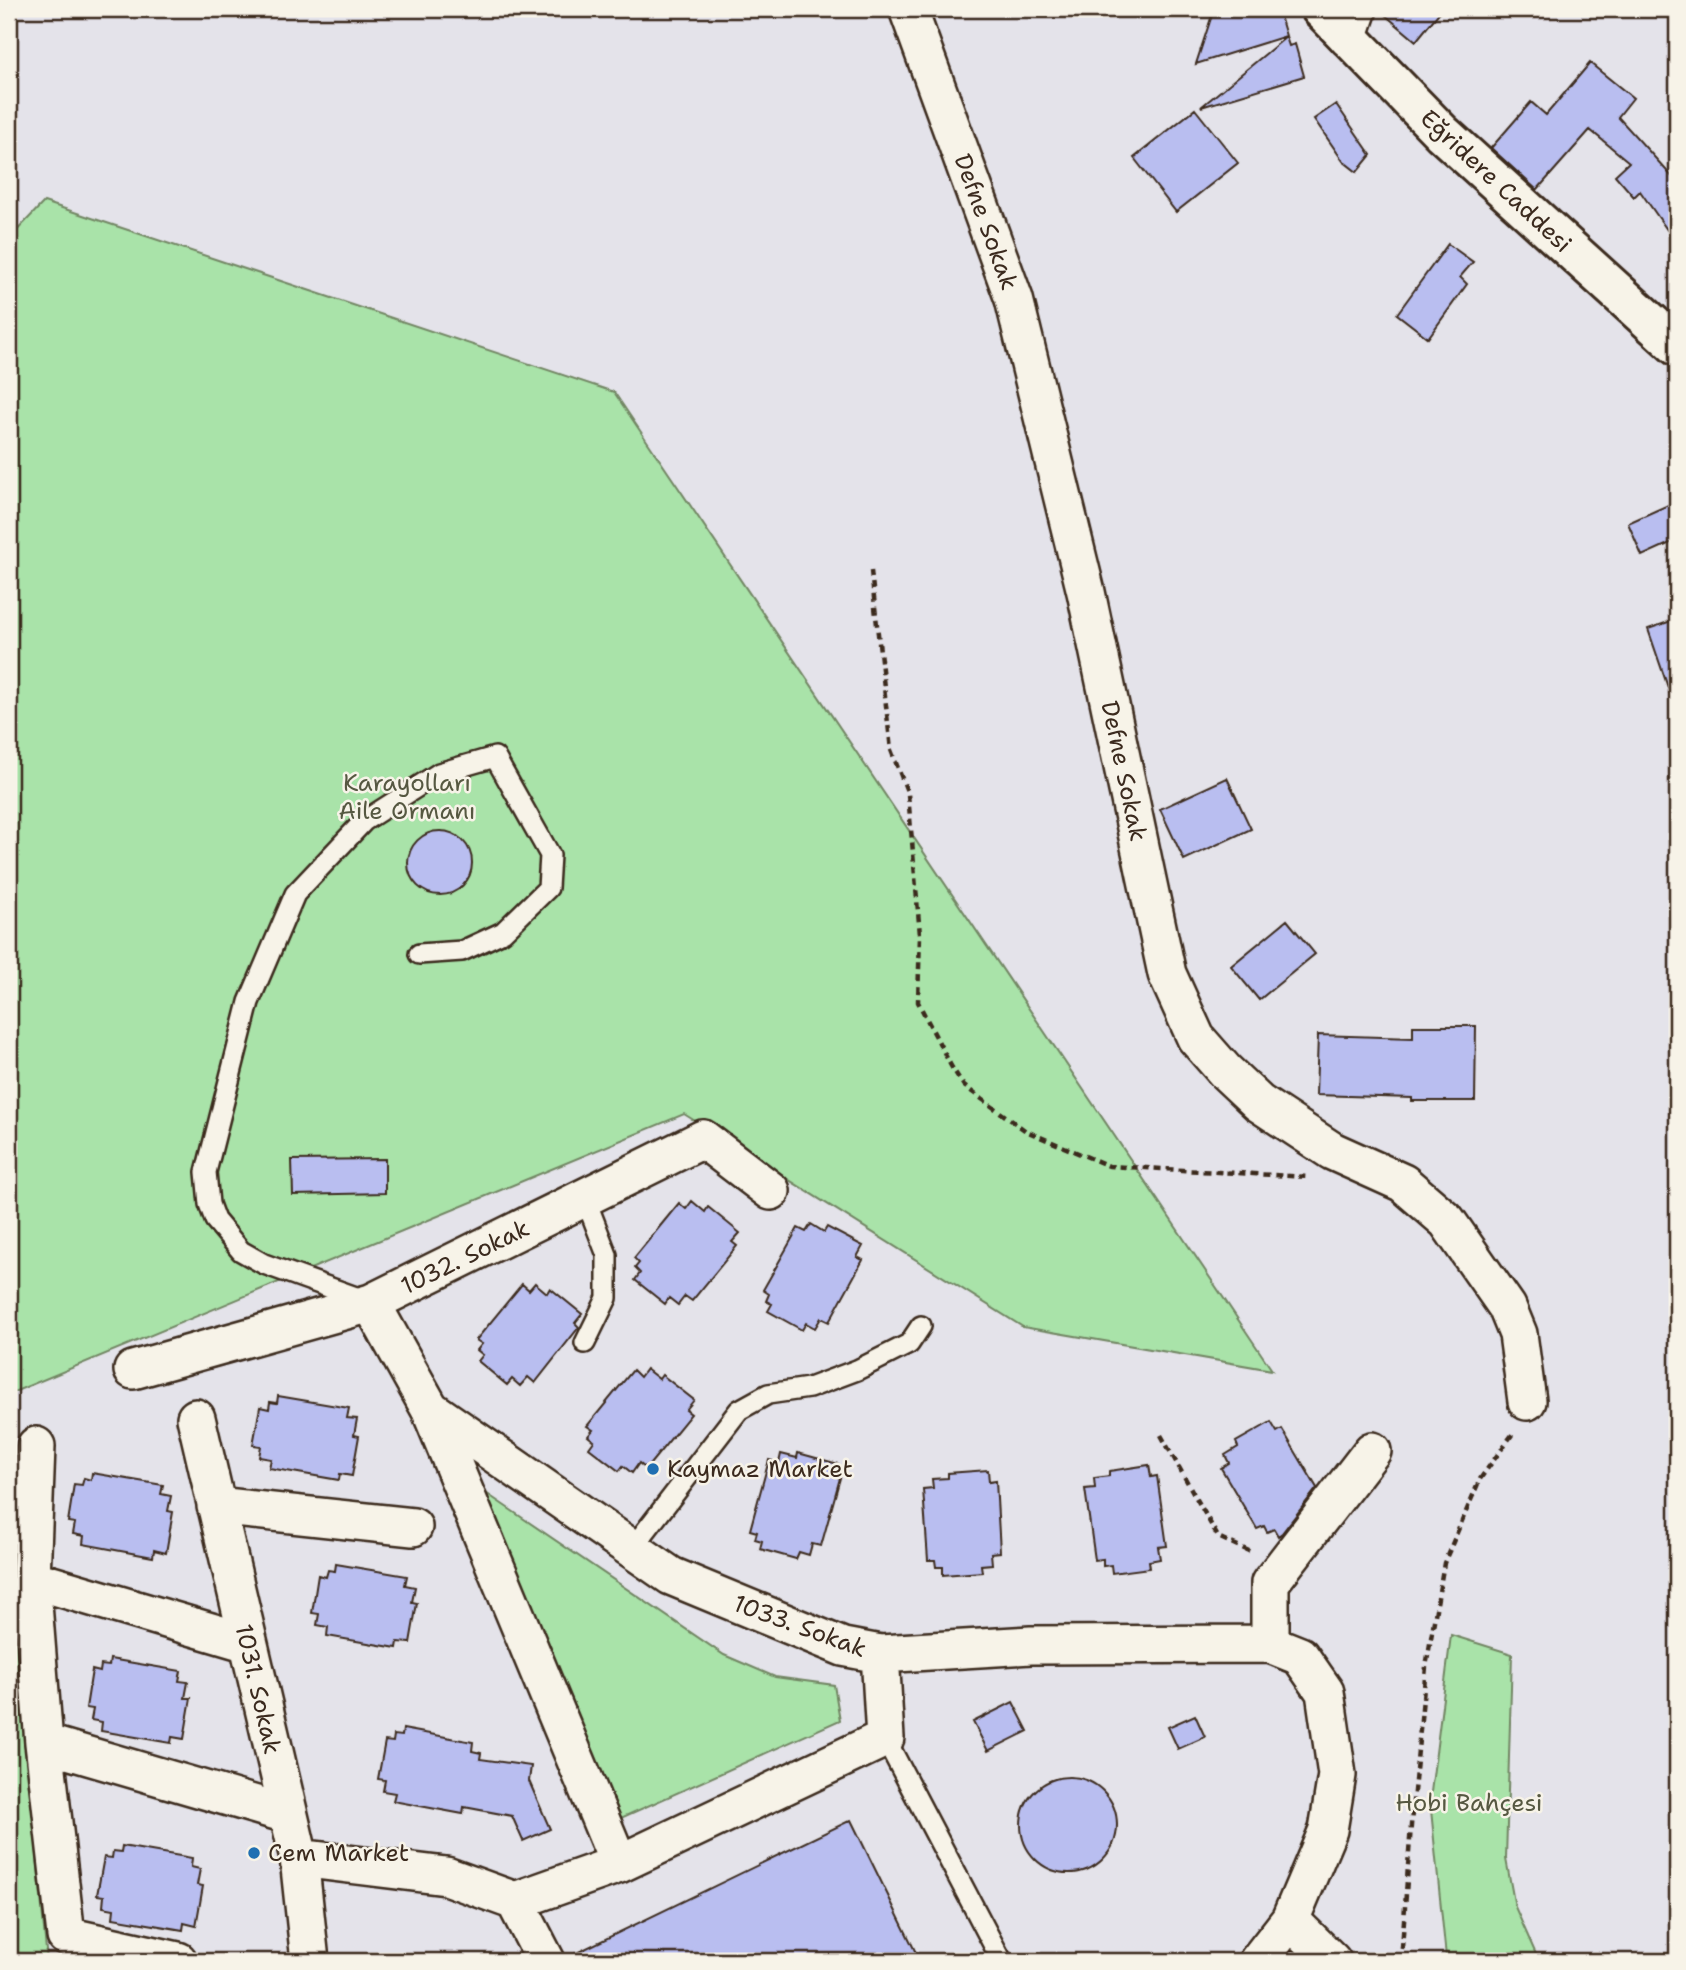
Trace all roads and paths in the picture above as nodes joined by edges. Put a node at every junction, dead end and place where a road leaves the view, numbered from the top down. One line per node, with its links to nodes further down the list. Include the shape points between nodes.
1 (876, 9): 3 (street)
2 (1321, 9): 4 (street, Eğridere Caddesi)
3 (911, 15): 15 (street, Defne Sokak, via 1014,299 1086,592 1167,974 1196,1038 1259,1103 1332,1151 1403,1184 1447,1221 1507,1307 1518,1334)
4 (1353, 24): 5 (street, Eğridere Caddesi, via 1443,133)
5 (1677, 346)
6 (871, 571): 8 (path, via 891,750 908,794 920,935 918,1002 964,1086 1026,1131 1109,1166)
7 (419, 954): 11 (lane, via 462,951 503,932 548,888 550,855 495,757 439,773 365,821 295,894 245,1015 206,1172 215,1220 240,1251)
8 (1318, 1177)
9 (771, 1191): 10 (street, 1032. Sokak, via 704,1139)
10 (585, 1198): 11 (street, 1032. Sokak); 13 (lane, via 607,1255 607,1298)
11 (371, 1303): 14 (street, 1032. Sokak); 16 (street, 1033. Sokak)
12 (921, 1326): 23 (lane, via 909,1344 858,1370 809,1388 768,1394 739,1410)
13 (585, 1343)
14 (133, 1370)
15 (1527, 1401): 42 (path, via 1515,1431 1480,1479 1444,1563 1426,1667)
16 (430, 1409): 23 (street, 1033. Sokak); 33 (street)
17 (196, 1418): 21 (street, 1031. Sokak)
18 (1161, 1436): 24 (path, via 1218,1537)
19 (36, 1446): 25 (street)
20 (1372, 1451): 24 (street)
21 (216, 1506): 22 (street); 26 (street, 1031. Sokak)
22 (413, 1527)
23 (631, 1550): 28 (street, 1033. Sokak, via 671,1576 843,1647)
24 (1283, 1566): 27 (street, via 1270,1583)
25 (32, 1579): 26 (street); 30 (street)
26 (248, 1643): 31 (street, 1031. Sokak)
27 (1270, 1644): 28 (street, 1033. Sokak, via 1031,1645); 35 (street, 1033. Sokak, via 1300,1656 1325,1692 1337,1775 1328,1830)
28 (880, 1654): 29 (street)
29 (885, 1738): 33 (street); 39 (lane)
30 (44, 1743): 31 (street); 36 (street, via 66,1936)
31 (287, 1814): 32 (street, 1031. Sokak)
32 (299, 1858): 34 (street, via 446,1876); 37 (street, 1031. Sokak)
33 (619, 1864): 34 (street)
34 (516, 1901): 38 (street)
35 (1290, 1920): 40 (street); 41 (street)
36 (178, 1961)
37 (310, 1961)
38 (545, 1961)
39 (1002, 1961)
40 (1258, 1961)
41 (1332, 1961)
42 (1401, 1961)

